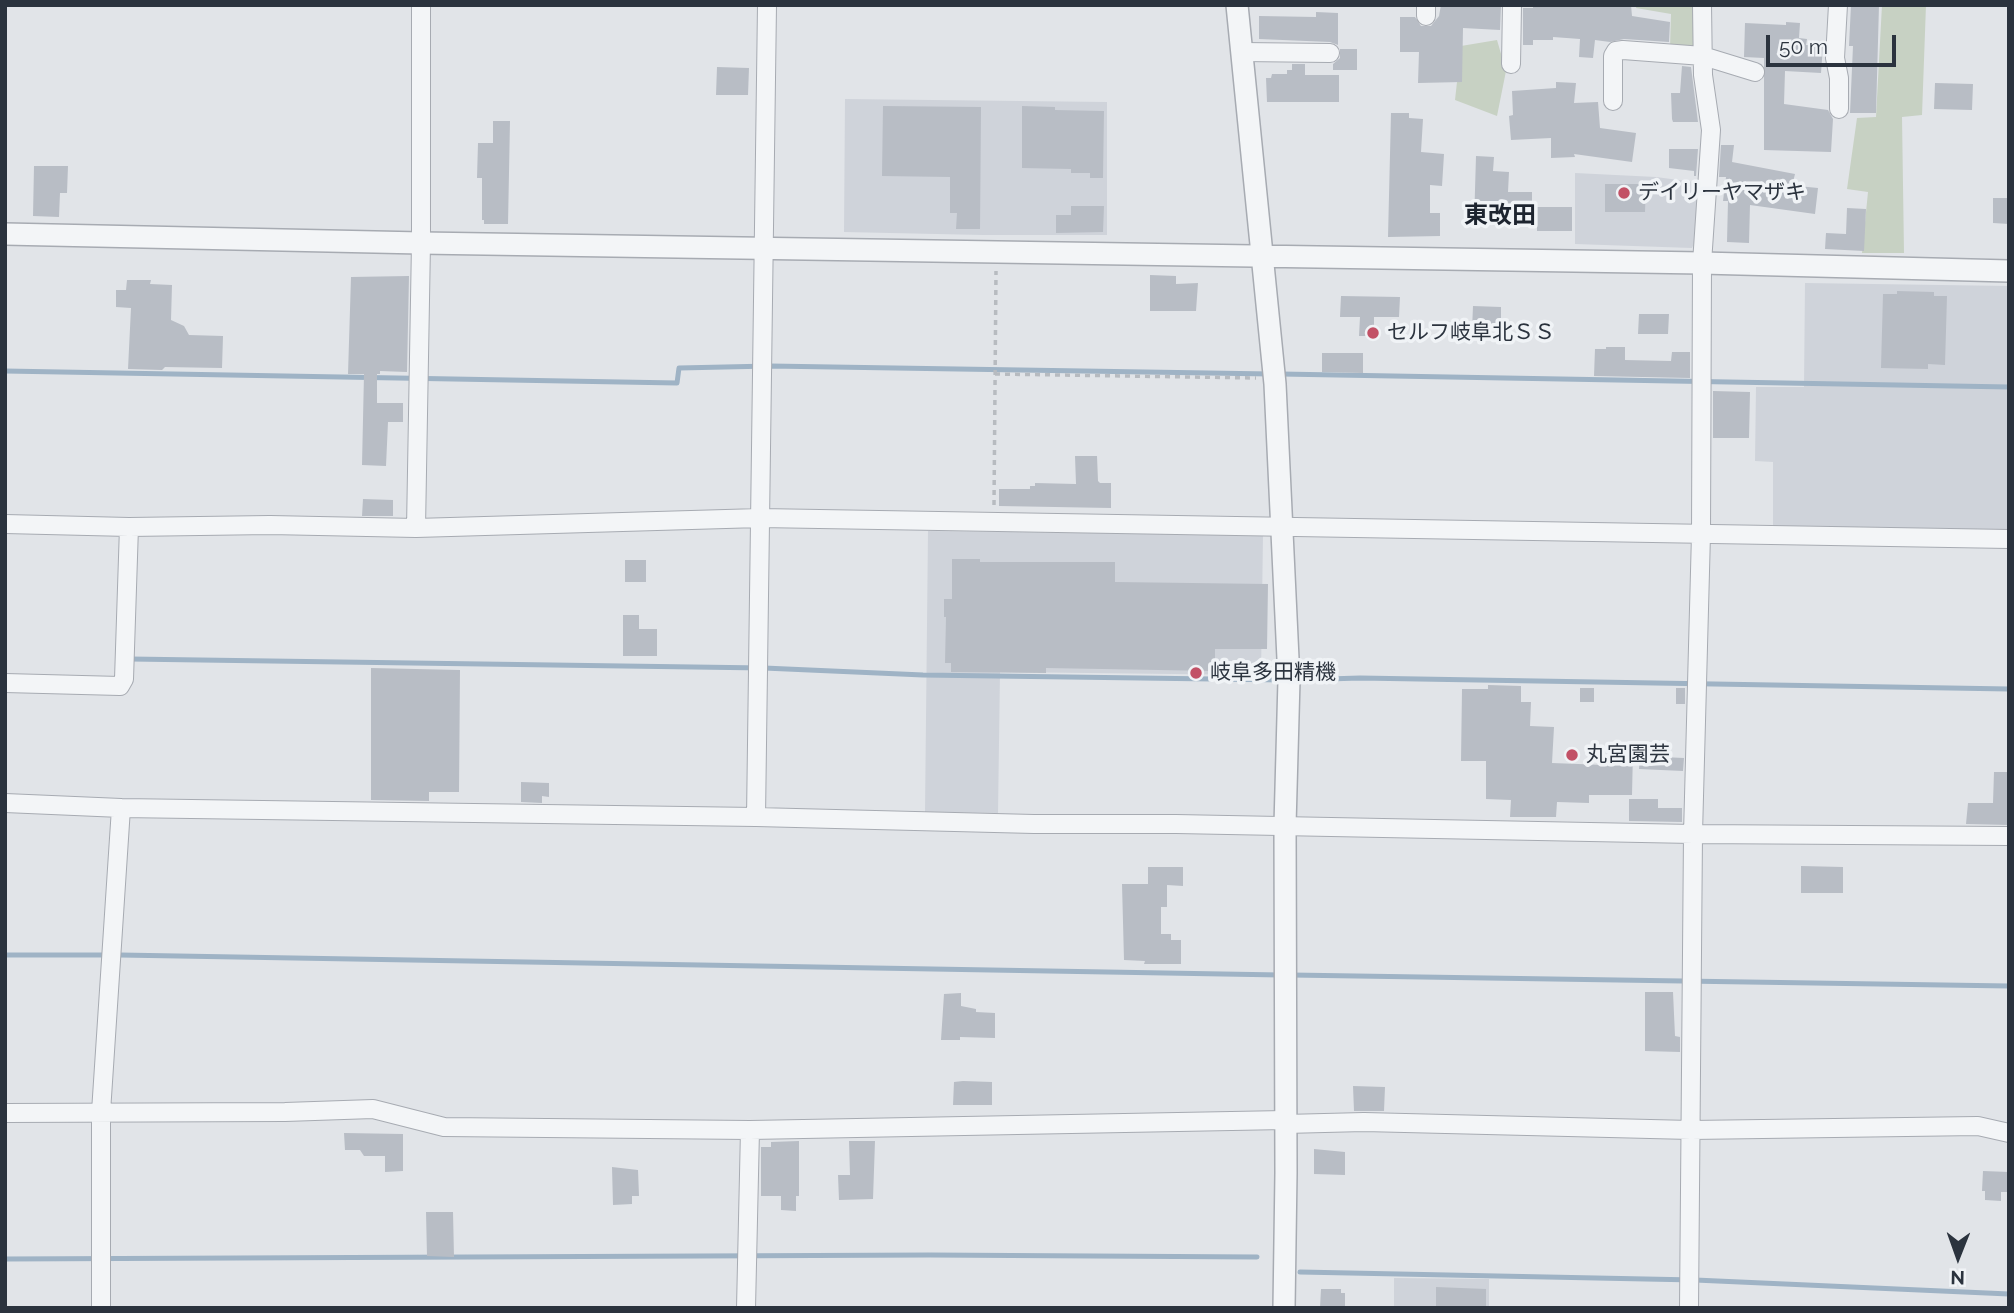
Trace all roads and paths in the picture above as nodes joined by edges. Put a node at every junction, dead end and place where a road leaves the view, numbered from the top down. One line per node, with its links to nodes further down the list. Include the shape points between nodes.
1 (421, 5): 15 (street)
2 (768, 5): 16 (street)
3 (1237, 5): 7 (street)
4 (1511, 5): 10 (street)
5 (1702, 5): 9 (street)
6 (1838, 5): 13 (street, via 1835,58)
7 (1242, 52): 8 (street); 18 (street)
8 (1330, 53)
9 (1703, 56): 11 (street); 12 (street, via 1616,51); 19 (street, via 1711,130)
10 (1511, 64)
11 (1755, 72)
12 (1613, 101)
13 (1839, 109)
14 (5, 233): 15 (street)
15 (421, 243): 16 (street); 28 (street)
16 (763, 248): 17 (street); 23 (street)
17 (996, 252): 18 (street); 21 (path)
18 (1263, 255): 19 (street); 22 (street)
19 (1702, 263): 20 (street); 29 (street)
20 (2009, 271)
21 (995, 374): 22 (path); 24 (path)
22 (1274, 378): 26 (street)
23 (760, 518): 24 (street); 28 (street); 34 (street)
24 (994, 522): 26 (street)
25 (5, 524): 27 (street)
26 (1281, 526): 29 (street); 35 (street, via 1289,680)
27 (129, 527): 28 (street); 31 (street, via 124,679 120,686)
28 (416, 528)
29 (1701, 534): 30 (street); 36 (street)
30 (2009, 538)
31 (5, 682)
32 (5, 803): 33 (street)
33 (121, 808): 34 (street); 38 (street)
34 (755, 817): 35 (street)
35 (1285, 825): 36 (street); 40 (street)
36 (1693, 834): 37 (street); 42 (street)
37 (2009, 836)
38 (101, 1112): 39 (street); 41 (street, via 373,1109 444,1127); 44 (street)
39 (5, 1113)
40 (1285, 1122): 41 (street); 42 (street); 46 (street)
41 (750, 1130): 45 (street)
42 (1691, 1130): 43 (street, via 1978,1126); 47 (street)
43 (2009, 1133)
44 (101, 1308)
45 (746, 1308)
46 (1284, 1308)
47 (1689, 1308)

